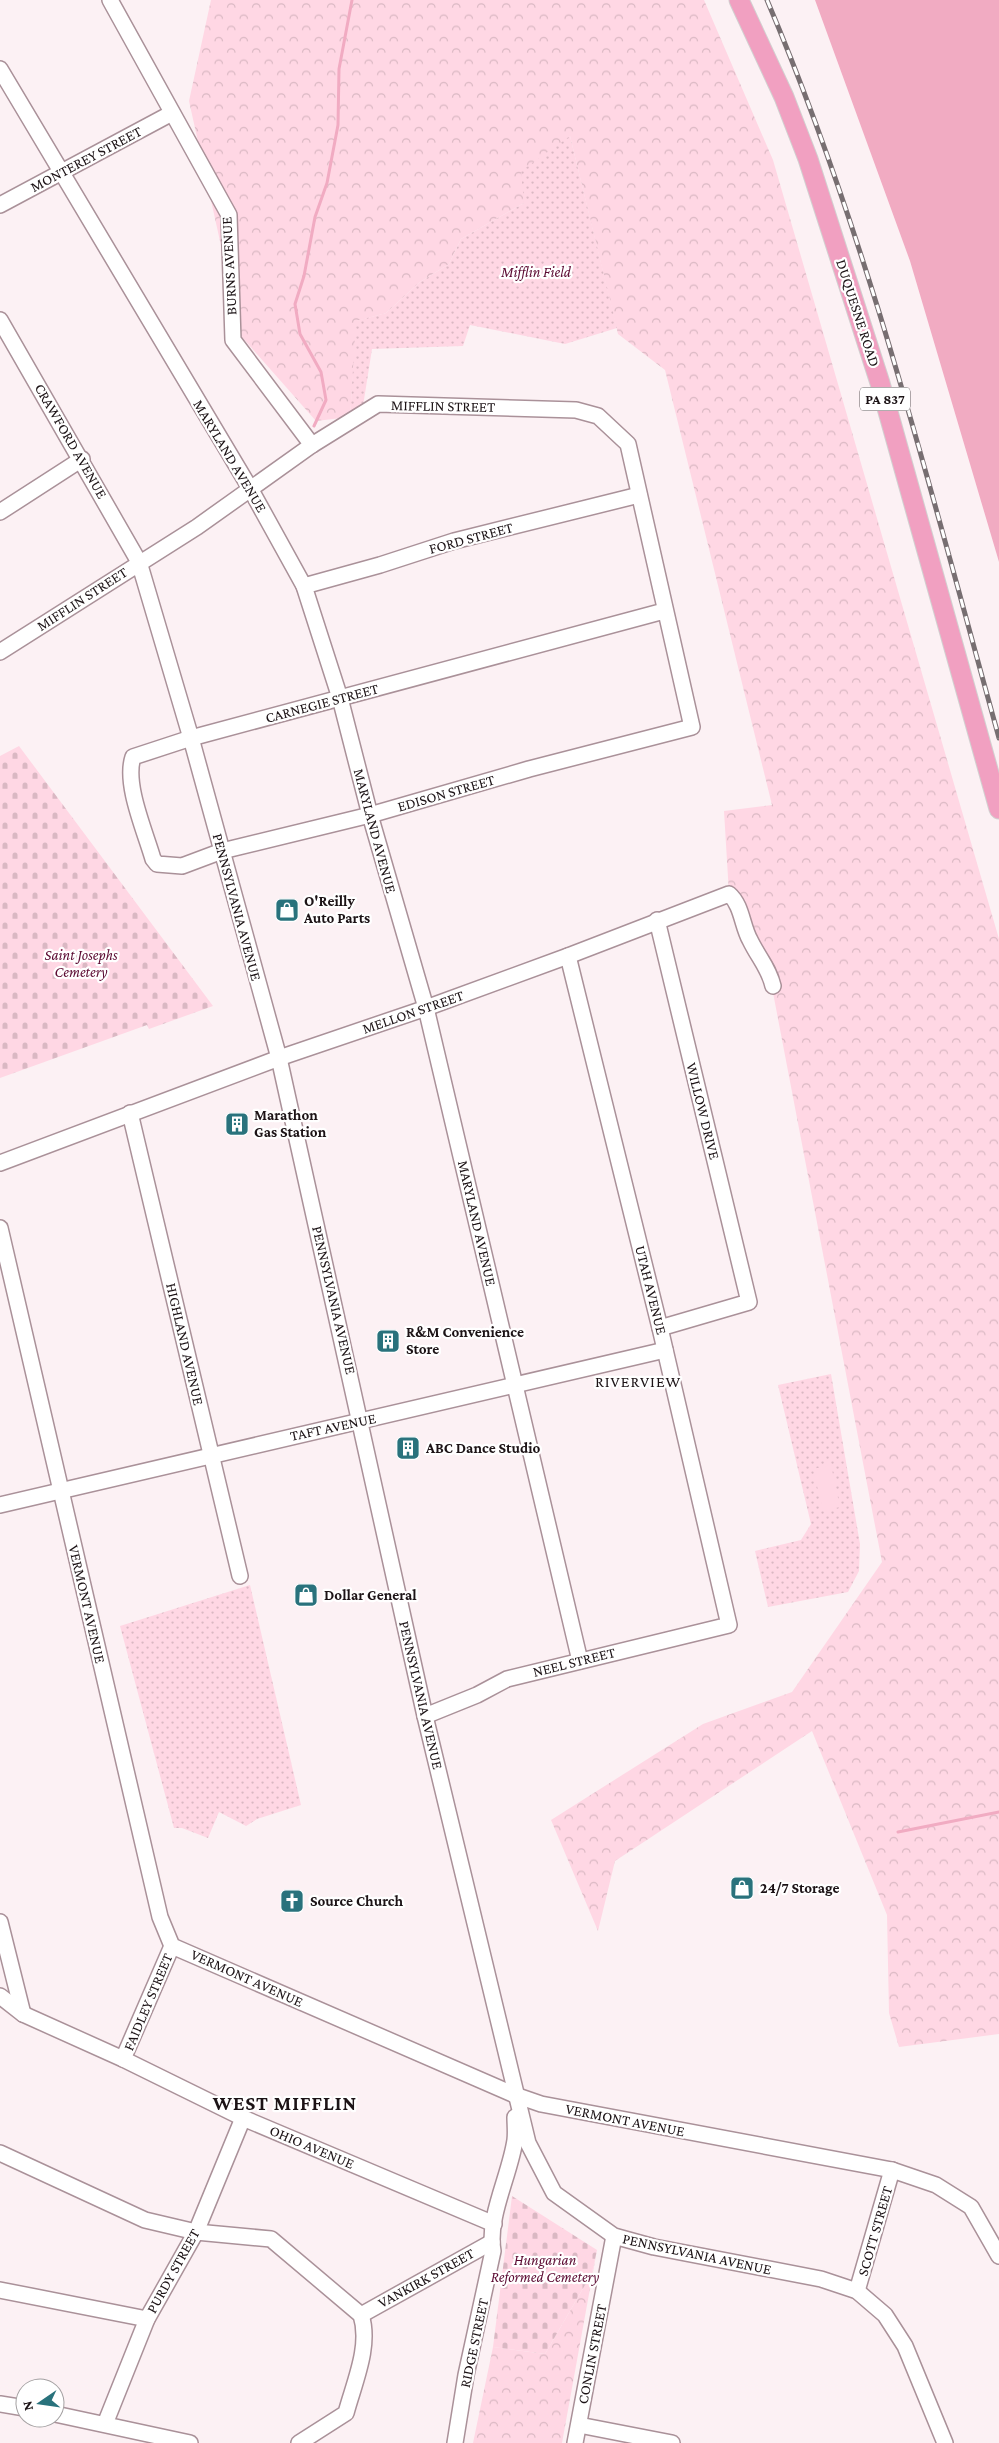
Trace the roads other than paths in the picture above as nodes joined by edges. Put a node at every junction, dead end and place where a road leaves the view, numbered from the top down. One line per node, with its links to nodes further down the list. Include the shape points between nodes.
1 (110, 0): 4 (street, BURNS AVENUE)
2 (739, 0): 21 (main road, DUQUESNE ROAD / PA 837, via 784,97 808,159 880,383)
3 (0, 69): 5 (street, MARYLAND AVENUE)
4 (172, 113): 5 (street, MONTEREY STREET); 9 (street, BURNS AVENUE, via 229,215 232,340)
5 (59, 172): 6 (street, MONTEREY STREET); 11 (street, MARYLAND AVENUE)
6 (0, 205)
7 (0, 320): 8 (street, CRAWFORD AVENUE)
8 (6, 345): 10 (street, CRAWFORD AVENUE)
9 (312, 445): 11 (street, MIFFLIN STREET); 12 (street, MIFFLIN STREET, via 378,404 576,410 598,416 628,444)
10 (82, 459): 13 (street); 14 (street, CRAWFORD AVENUE)
11 (251, 490): 14 (street, MIFFLIN STREET); 15 (street, MARYLAND AVENUE)
12 (639, 494): 15 (street, FORD STREET, via 454,541); 16 (street, MIFFLIN STREET)
13 (0, 512)
14 (139, 562): 17 (street, MIFFLIN STREET); 20 (street, PENNSYLVANIA AVENUE)
15 (304, 586): 18 (street, MARYLAND AVENUE)
16 (664, 611): 18 (street, CARNEGIE STREET); 19 (street, MIFFLIN STREET)
17 (0, 652)
18 (340, 698): 20 (street, CARNEGIE STREET); 22 (street, MARYLAND AVENUE)
19 (692, 726): 22 (street, EDISON STREET)
20 (191, 738): 23 (street, PENNSYLVANIA AVENUE); 24 (street, CARNEGIE STREET, via 133,756 130,767 153,859 157,864 182,866)
21 (999, 810)
22 (370, 815): 23 (street, EDISON STREET); 28 (street, MARYLAND AVENUE)
23 (222, 851): 24 (street, EDISON STREET); 29 (street, PENNSYLVANIA AVENUE)
24 (200, 860)
25 (657, 920): 26 (street, MELLON STREET); 27 (street, MELLON STREET, via 729,894 735,899); 33 (street, WILLOW DRIVE, via 749,1302)
26 (568, 956): 28 (street, MELLON STREET); 33 (street, UTAH AVENUE)
27 (772, 986)
28 (426, 1008): 29 (street, MELLON STREET); 35 (street, MARYLAND AVENUE)
29 (279, 1058): 30 (street, MELLON STREET); 36 (street, PENNSYLVANIA AVENUE)
30 (130, 1113): 31 (street, MELLON STREET); 37 (street, HIGHLAND AVENUE)
31 (0, 1163)
32 (0, 1228): 38 (street, VERMONT AVENUE)
33 (660, 1328): 34 (street, UTAH AVENUE)
34 (665, 1350): 35 (street, TAFT AVENUE); 41 (street, UTAH AVENUE)
35 (515, 1384): 36 (street, TAFT AVENUE); 42 (street, MARYLAND AVENUE)
36 (361, 1421): 37 (street, TAFT AVENUE); 43 (street, PENNSYLVANIA AVENUE)
37 (211, 1455): 38 (street, TAFT AVENUE); 40 (street, HIGHLAND AVENUE)
38 (61, 1490): 39 (street, TAFT AVENUE); 45 (street, VERMONT AVENUE, via 160,1917)
39 (0, 1504)
40 (240, 1576)
41 (729, 1625): 42 (street, NEEL STREET)
42 (580, 1661): 43 (street, NEEL STREET, via 502,1681)
43 (425, 1716): 49 (street, PENNSYLVANIA AVENUE)
44 (0, 1922): 47 (street)
45 (172, 1946): 48 (street, FAIDLEY STREET); 49 (street, VERMONT AVENUE)
46 (0, 1996): 47 (street, OHIO AVENUE)
47 (23, 2014): 48 (street, OHIO AVENUE)
48 (123, 2059): 50 (street, OHIO AVENUE)
49 (515, 2095): 52 (street, VERMONT AVENUE, via 544,2105); 53 (street, RIDGE STREET, via 515,2140); 55 (street, PENNSYLVANIA AVENUE, via 528,2143 554,2193)
50 (243, 2118): 53 (street, OHIO AVENUE); 54 (street, PURDY STREET)
51 (0, 2153): 54 (street, via 145,2220)
52 (892, 2170): 57 (street, VERMONT AVENUE, via 936,2185 971,2207); 59 (street, SCOTT STREET)
53 (494, 2224): 56 (street, RIDGE STREET)
54 (196, 2232): 60 (street, via 271,2239); 61 (street, PURDY STREET)
55 (614, 2236): 59 (street, PENNSYLVANIA AVENUE, via 654,2247 822,2279); 66 (street, CONLIN STREET)
56 (492, 2242): 60 (street, VANKIRK STREET); 69 (street, RIDGE STREET, via 494,2251 466,2375)
57 (999, 2256)
58 (0, 2290): 61 (street)
59 (857, 2291): 72 (street, PENNSYLVANIA AVENUE, via 884,2315 905,2346)
60 (361, 2315): 68 (street, via 365,2329 361,2358 346,2413)
61 (147, 2319): 65 (street, PURDY STREET)
62 (0, 2404): 63 (street)
63 (15, 2406)
64 (65, 2416): 65 (street)
65 (105, 2424): 67 (street)
66 (579, 2425): 70 (street, CONLIN STREET); 71 (street)
67 (190, 2443)
68 (298, 2443)
69 (455, 2443)
70 (575, 2443)
71 (672, 2443)
72 (945, 2443)

